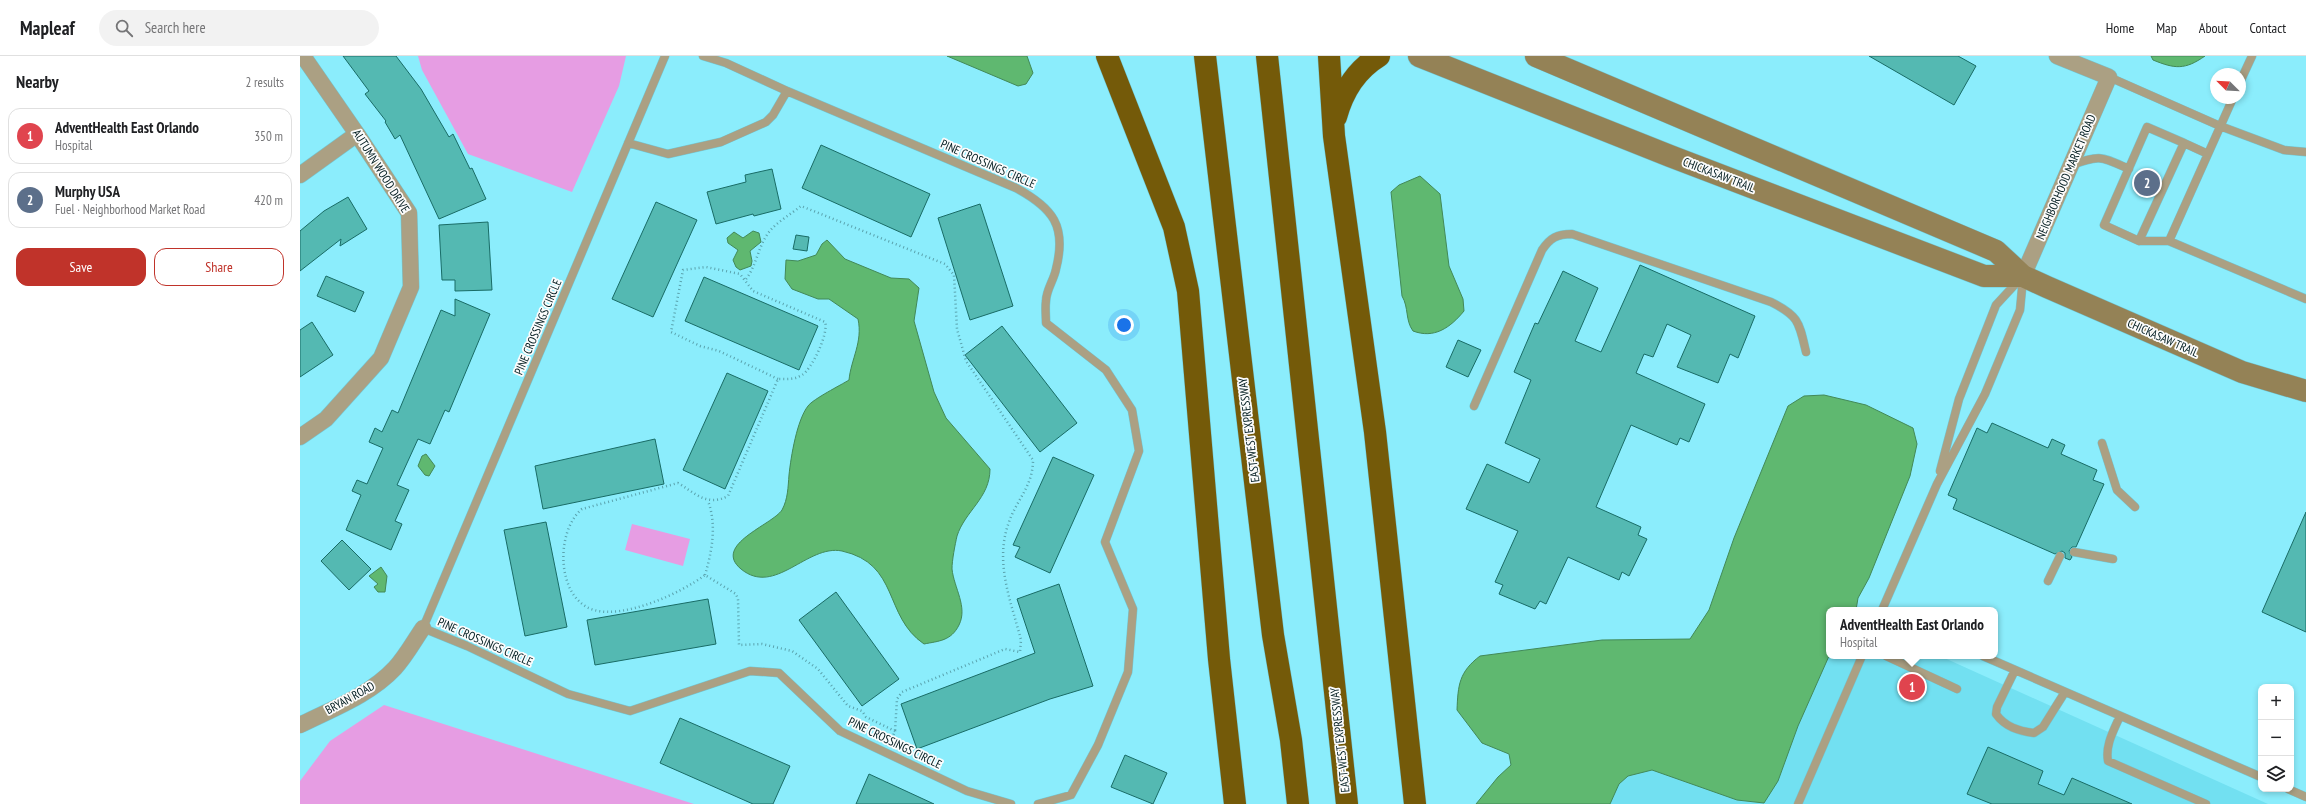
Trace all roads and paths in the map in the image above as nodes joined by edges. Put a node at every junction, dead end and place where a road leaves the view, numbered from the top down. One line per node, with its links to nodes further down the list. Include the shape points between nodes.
1 (303, 56): 19 (street, AUTUMN WOOD DRIVE)
2 (665, 56): 20 (lane, PINE CROSSINGS CIRCLE)
3 (703, 56): 15 (lane, PINE CROSSINGS CIRCLE, via 726,63)
4 (1107, 56): 64 (highway, via 1174,226 1188,291 1219,659)
5 (1205, 56): 57 (highway, EAST-WEST EXPRESSWAY, via 1273,635)
6 (1266, 56): 67 (highway, EAST-WEST EXPRESSWAY)
7 (1329, 56): 17 (highway)
8 (1379, 56): 17 (highway, via 1366,64 1355,76 1341,100)
9 (1419, 56): 29 (street, CHICKASAW TRAIL, via 1670,156 1984,276)
10 (1536, 56): 29 (street, CHICKASAW TRAIL, via 1996,251)
11 (2057, 56): 14 (street)
12 (2252, 56): 13 (lane)
13 (2246, 69)
14 (2109, 77): 18 (lane); 24 (street, NEIGHBORHOOD MARKET ROAD)
15 (787, 91): 20 (lane, via 766,122 721,142 668,154); 63 (lane, PINE CROSSINGS CIRCLE, via 1016,188 1038,200 1053,216 1059,232 1057,268 1046,300 1046,323 1106,370 1132,410 1139,452 1106,542 1133,609 1128,672 1098,745 1071,795)
16 (2230, 104): 18 (lane)
17 (1333, 126): 68 (highway, via 1375,432)
18 (2220, 126): 22 (lane, via 2284,150); 23 (lane)
19 (357, 134): 26 (street); 36 (street, AUTUMN WOOD DRIVE, via 409,213 411,287 381,358 326,419)
20 (628, 143): 47 (lane, PINE CROSSINGS CIRCLE)
21 (2184, 143): 23 (lane); 25 (lane, via 2147,128); 27 (lane)
22 (2306, 152)
23 (2208, 154): 28 (lane)
24 (2072, 165): 25 (lane, via 2092,157 2102,158); 29 (street, NEIGHBORHOOD MARKET ROAD)
25 (2129, 169): 27 (lane, via 2104,225)
26 (300, 175)
27 (2139, 241): 28 (lane)
28 (2169, 241): 31 (lane)
29 (2023, 276): 34 (street, CHICKASAW TRAIL, via 2242,372); 38 (lane, via 2020,310 1985,394); 38 (lane, via 1996,305 1959,399)
30 (746, 279): 33 (path, via 753,291 824,322 826,326 826,333 808,371 795,379); 33 (path, via 740,274 706,267 683,270 671,332); 56 (path, via 753,270 769,231 801,206 945,264 954,275 957,329 966,361 1033,460 1033,474 1008,523 1002,562 1021,640 1020,652 1005,649 902,692 897,699)
31 (2306, 298)
32 (1806, 352): 35 (lane, via 1799,325 1791,313 1771,302 1572,234 1559,234 1549,240 1542,250)
33 (778, 379): 39 (path, via 728,496)
34 (2306, 391)
35 (1474, 406)
36 (300, 436)
37 (2102, 443): 40 (lane, via 2117,490)
38 (1936, 484): 46 (lane)
39 (708, 501): 44 (path, via 714,521 710,558); 44 (path, via 678,483 582,509 574,515 562,548 571,592 583,605 595,610 618,610 665,599 691,586)
40 (2135, 507)
41 (2074, 552): 43 (lane)
42 (2060, 556): 45 (lane)
43 (2113, 558)
44 (705, 575): 56 (path, via 736,594 739,645 762,644 792,652 818,669 848,706 862,711 866,717)
45 (2048, 581)
46 (1883, 607)
47 (423, 628): 55 (street, BRYAN ROAD, via 396,668 384,679); 58 (lane, PINE CROSSINGS CIRCLE, via 568,694 630,711 750,671 780,673 840,731)
48 (1861, 659): 69 (lane)
49 (1892, 659): 52 (lane)
50 (1990, 659): 51 (lane)
51 (2015, 670): 53 (lane); 53 (lane, via 1996,714 2002,722 2023,732 2034,733 2043,727)
52 (1957, 689)
53 (2065, 692): 54 (lane)
54 (2120, 716): 59 (lane); 70 (lane, via 2109,742 2106,754 2108,761)
55 (300, 725)
56 (895, 731): 58 (path)
57 (1291, 740): 65 (highway); 66 (highway, EAST-WEST EXPRESSWAY)
58 (886, 753): 62 (lane, PINE CROSSINGS CIRCLE, via 967,791)
59 (2258, 776)
60 (2294, 792): 61 (lane)
61 (2306, 797)
62 (1011, 804)
63 (1038, 804)
64 (1235, 804)
65 (1284, 804)
66 (1298, 804)
67 (1347, 804)
68 (1415, 804)
69 (1798, 804)
70 (2206, 804)

